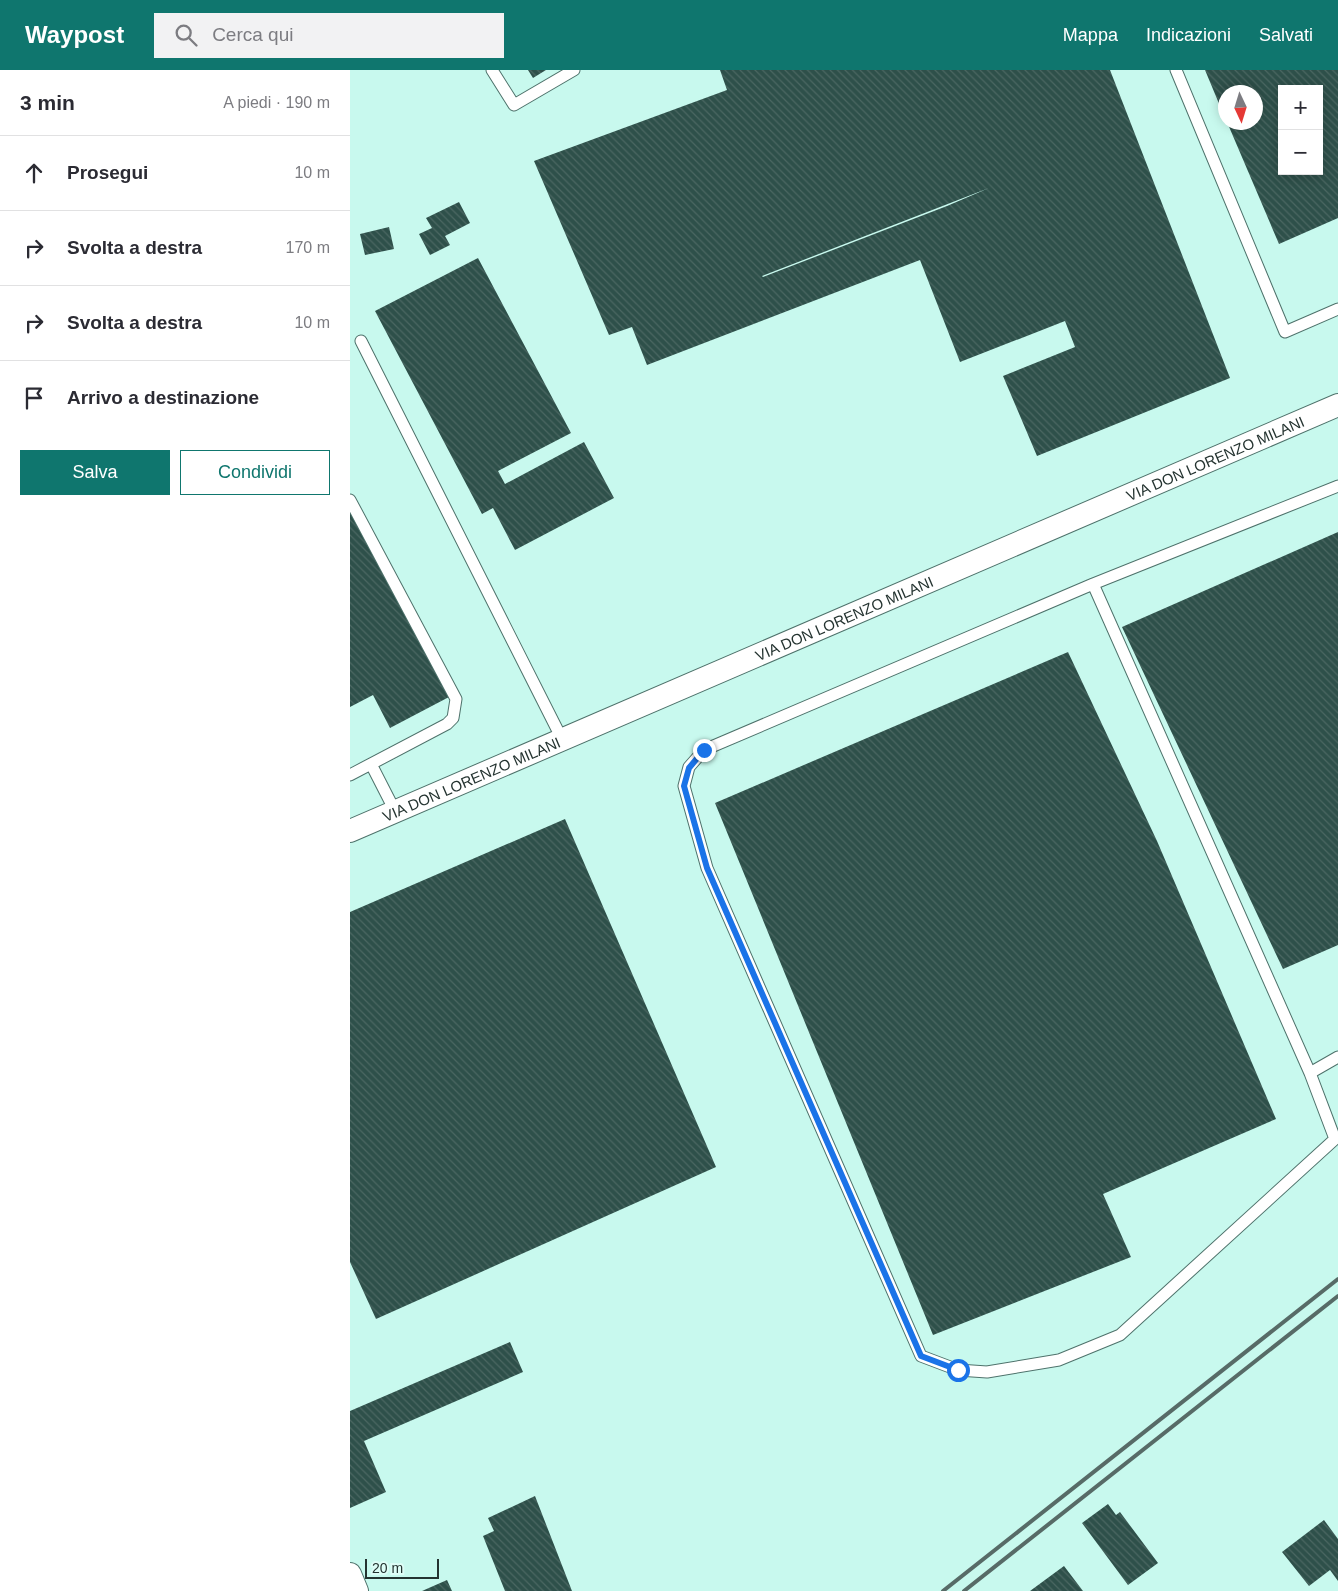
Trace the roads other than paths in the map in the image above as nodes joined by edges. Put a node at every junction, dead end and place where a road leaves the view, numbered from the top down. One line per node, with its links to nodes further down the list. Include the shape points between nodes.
1 (492, 70): 2 (lane, via 514,106)
2 (574, 70)
3 (1176, 70): 4 (lane, via 1285,332)
4 (1338, 309)
5 (361, 341): 10 (lane)
6 (1338, 405): 10 (street, VIA DON LORENZO MILANI)
7 (1338, 486): 9 (lane)
8 (350, 500): 11 (lane, via 456,699 452,718 447,724)
9 (1093, 584): 16 (lane); 16 (lane, via 704,750 689,768 684,786 707,868 921,1356 958,1370 987,1372 1059,1360 1120,1335 1335,1139)
10 (562, 739): 13 (street, VIA DON LORENZO MILANI)
11 (371, 764): 12 (lane); 13 (lane)
12 (350, 774)
13 (395, 811): 14 (street, VIA DON LORENZO MILANI)
14 (350, 831)
15 (1338, 1057): 16 (lane)
16 (1310, 1073)
17 (350, 1574): 18 (street)
18 (357, 1591)

